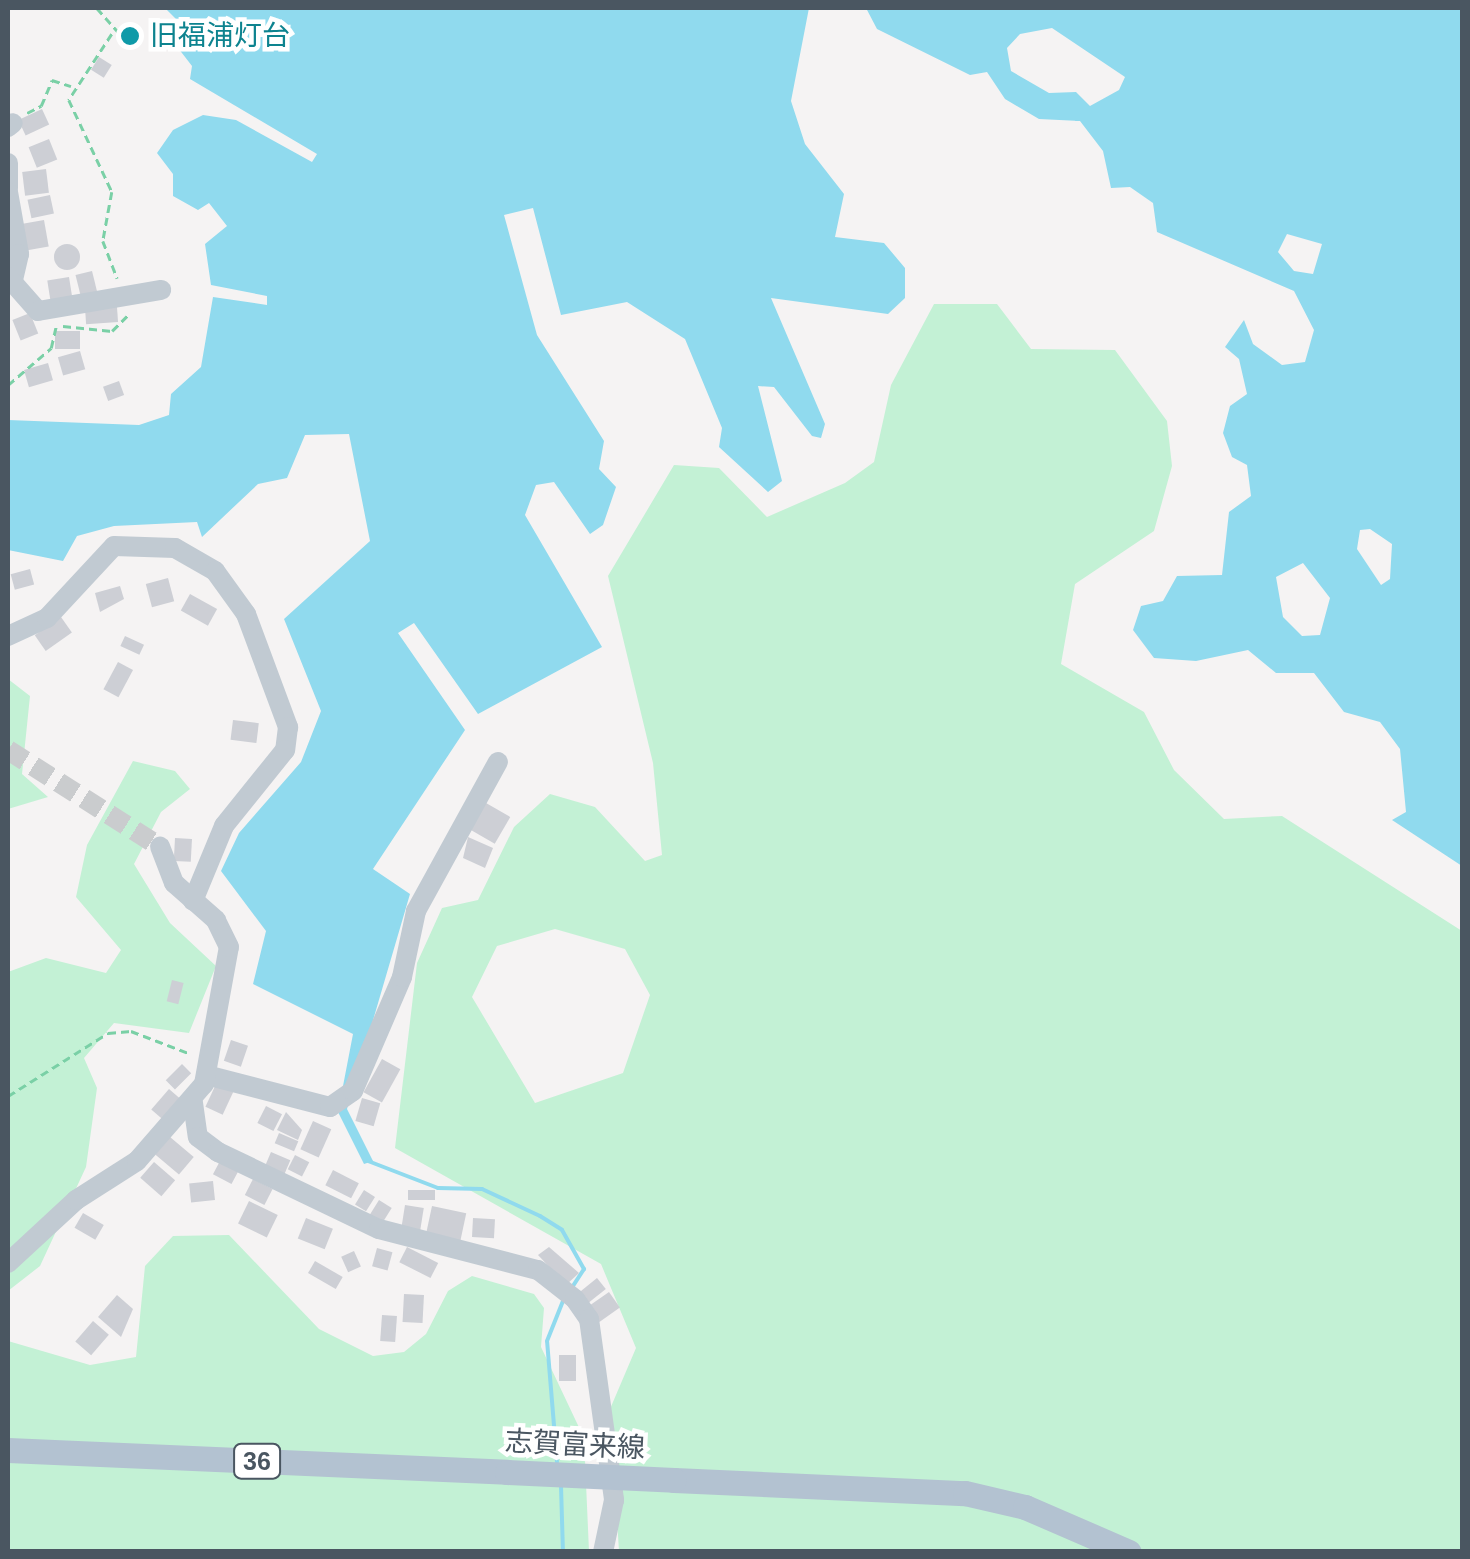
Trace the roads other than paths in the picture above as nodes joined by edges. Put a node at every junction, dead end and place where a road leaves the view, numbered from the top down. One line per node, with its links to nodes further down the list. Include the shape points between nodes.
1 (8, 164): 2 (street)
2 (8, 190): 3 (street, via 19,254)
3 (10, 278): 4 (street, via 38,311)
4 (161, 290)
5 (8, 636): 8 (street, via 48,618 114,546 175,548 215,570 246,614 288,727 285,750 224,826)
6 (498, 762): 9 (street, via 416,911 402,977 346,1095 292,1100)
7 (160, 847): 8 (street)
8 (192, 901): 9 (street, via 229,947)
9 (206, 1075): 10 (street)
10 (192, 1103): 11 (street, via 137,1161 76,1200); 13 (street, via 198,1137 233,1159 379,1230 538,1270 570,1294 588,1319 614,1500)
11 (8, 1263)
12 (8, 1450): 14 (main road, 志賀富来線 / 36, bridge, via 966,1494 1025,1507)
13 (603, 1552)
14 (1129, 1552)

